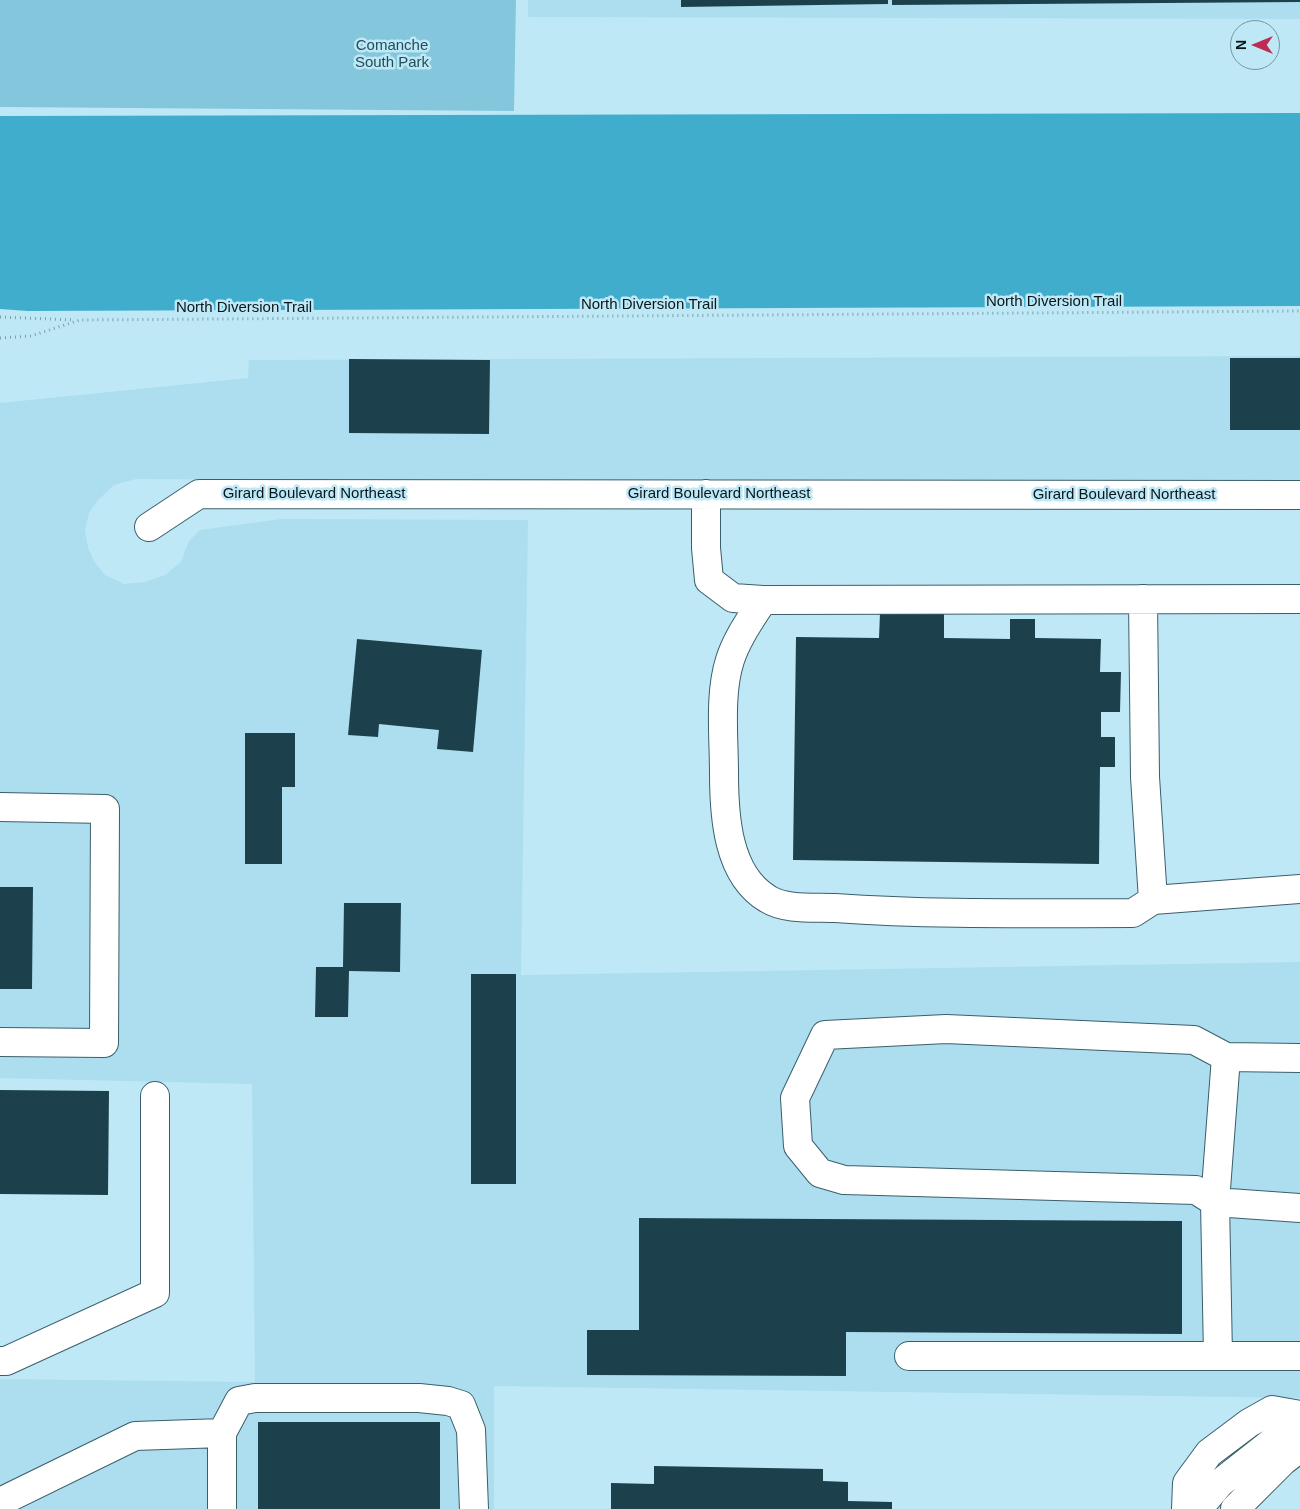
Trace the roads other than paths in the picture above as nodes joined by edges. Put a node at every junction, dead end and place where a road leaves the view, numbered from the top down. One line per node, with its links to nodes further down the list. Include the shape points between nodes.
1 (706, 494): 2 (street, Girard Boulevard Northeast); 3 (street, Girard Boulevard Northeast, via 199,494); 6 (street, via 709,580 733,598)
2 (1300, 495)
3 (149, 527)
4 (1143, 599): 5 (street); 6 (street); 9 (street, via 1145,777)
5 (1300, 599)
6 (763, 600): 9 (street, via 739,637 730,661 724,702 724,800 733,851 748,882 768,900 786,905 892,912 1133,913)
7 (0, 808): 10 (street, via 105,809 105,819 104,1043)
8 (1300, 889): 9 (street)
9 (1153, 900)
10 (0, 1042)
11 (1226, 1057): 12 (street); 14 (street); 14 (street, via 1194,1040 946,1029 825,1035 795,1098 798,1146 820,1173 844,1180 1196,1190)
12 (1300, 1058)
13 (155, 1096): 19 (street, via 155,1293)
14 (1215, 1202): 15 (street); 17 (street)
15 (1300, 1208)
16 (909, 1356): 17 (street)
17 (1218, 1356): 18 (street)
18 (1300, 1356)
19 (0, 1361)
20 (1300, 1415): 27 (street, via 1272,1410 1209,1452 1187,1482)
21 (1300, 1420): 28 (street, via 1220,1482)
22 (222, 1433): 24 (street, via 135,1436); 25 (street); 26 (street, via 238,1401 254,1398 419,1398 448,1401 461,1405 471,1430)
23 (1300, 1448): 29 (street)
24 (0, 1502)
25 (222, 1509)
26 (474, 1509)
27 (1186, 1509)
28 (1198, 1509)
29 (1235, 1509)

